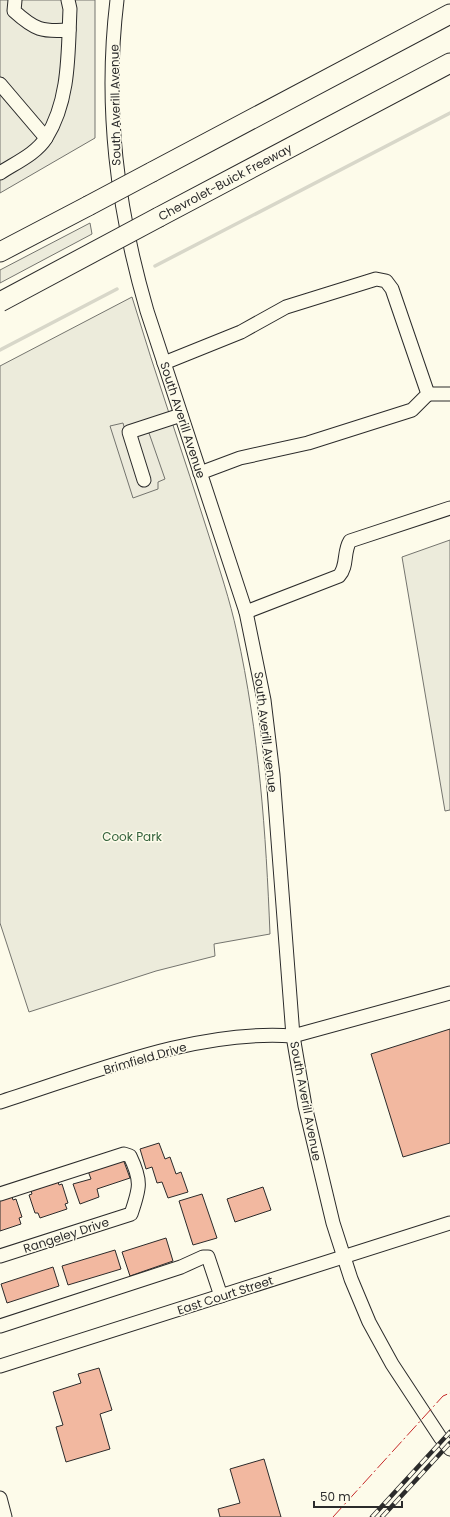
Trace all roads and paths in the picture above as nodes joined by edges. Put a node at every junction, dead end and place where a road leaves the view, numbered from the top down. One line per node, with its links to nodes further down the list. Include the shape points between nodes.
1 (15, 0): 5 (street, via 14,11 28,24 47,31)
2 (68, 0): 5 (street)
3 (117, 0): 14 (street, South Averill Avenue, via 113,80 118,186 134,262)
4 (450, 14): 10 (highway, bridge)
5 (69, 30): 8 (street, via 69,64 58,110)
6 (450, 63): 13 (highway, Chevrolet-Buick Freeway, bridge)
7 (0, 84): 8 (street)
8 (46, 138): 9 (street, via 32,152)
9 (0, 173)
10 (34, 234): 11 (highway); 12 (highway)
11 (0, 248)
12 (0, 252)
13 (0, 302)
14 (164, 363): 15 (street, via 241,332 286,307 376,279 386,281 392,289); 17 (street, South Averill Avenue)
15 (428, 394): 16 (street); 18 (street, via 412,410 308,444 240,458)
16 (450, 394)
17 (181, 415): 18 (street, South Averill Avenue); 19 (street, via 128,432)
18 (200, 472): 21 (street, South Averill Avenue)
19 (144, 480)
20 (450, 508): 21 (street, via 350,541 346,546 344,570 339,576)
21 (246, 612): 23 (street, South Averill Avenue, via 264,700 273,775)
22 (450, 993): 23 (street, Brimfield Drive)
23 (293, 1036): 24 (street, Brimfield Drive, via 239,1036 164,1050); 28 (street, South Averill Avenue, via 305,1106)
24 (0, 1102)
25 (0, 1194): 27 (street, Rangeley Drive, via 124,1154 130,1156 139,1174 139,1191 131,1214)
26 (450, 1223): 28 (street, East Court Street)
27 (0, 1256)
28 (343, 1257): 29 (street, East Court Street); 32 (street, South Averill Avenue, via 378,1342 440,1437)
29 (221, 1296): 30 (street, via 208,1257 203,1257 182,1267); 31 (street, East Court Street)
30 (0, 1326)
31 (0, 1366)
32 (450, 1448)
33 (0, 1498): 34 (street)
34 (5, 1517)

